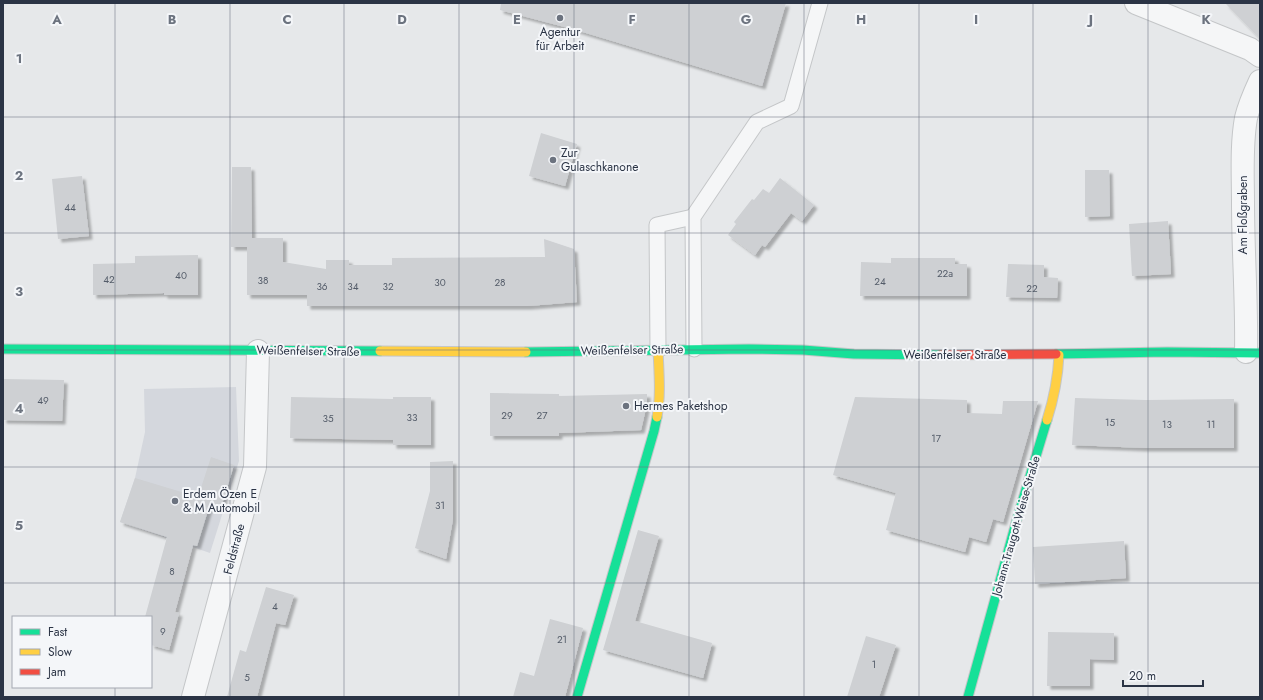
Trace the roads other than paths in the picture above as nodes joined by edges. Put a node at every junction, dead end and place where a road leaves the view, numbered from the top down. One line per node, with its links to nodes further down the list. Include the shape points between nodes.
1 (820, 3): 5 (lane, via 791,106 757,122)
2 (1136, 3): 3 (street, via 1250,49)
3 (1260, 56)
4 (1260, 81): 10 (street, Am Floßgraben, via 1246,119 1243,160 1246,327)
5 (693, 217): 7 (lane); 8 (lane, via 657,226)
6 (3, 349): 9 (street, Weißenfelser Straße)
7 (694, 349): 8 (street, Weißenfelser Straße); 11 (street, Weißenfelser Straße, via 803,350 854,354)
8 (658, 350): 9 (street, Weißenfelser Straße); 13 (street, via 659,405 654,431)
9 (258, 351): 12 (street, Feldstraße, via 255,467)
10 (1253, 352): 11 (street, Weißenfelser Straße)
11 (1059, 355): 14 (street, Johann-Traugott-Weise-Straße, via 1052,404)
12 (193, 697)
13 (577, 697)
14 (968, 697)

